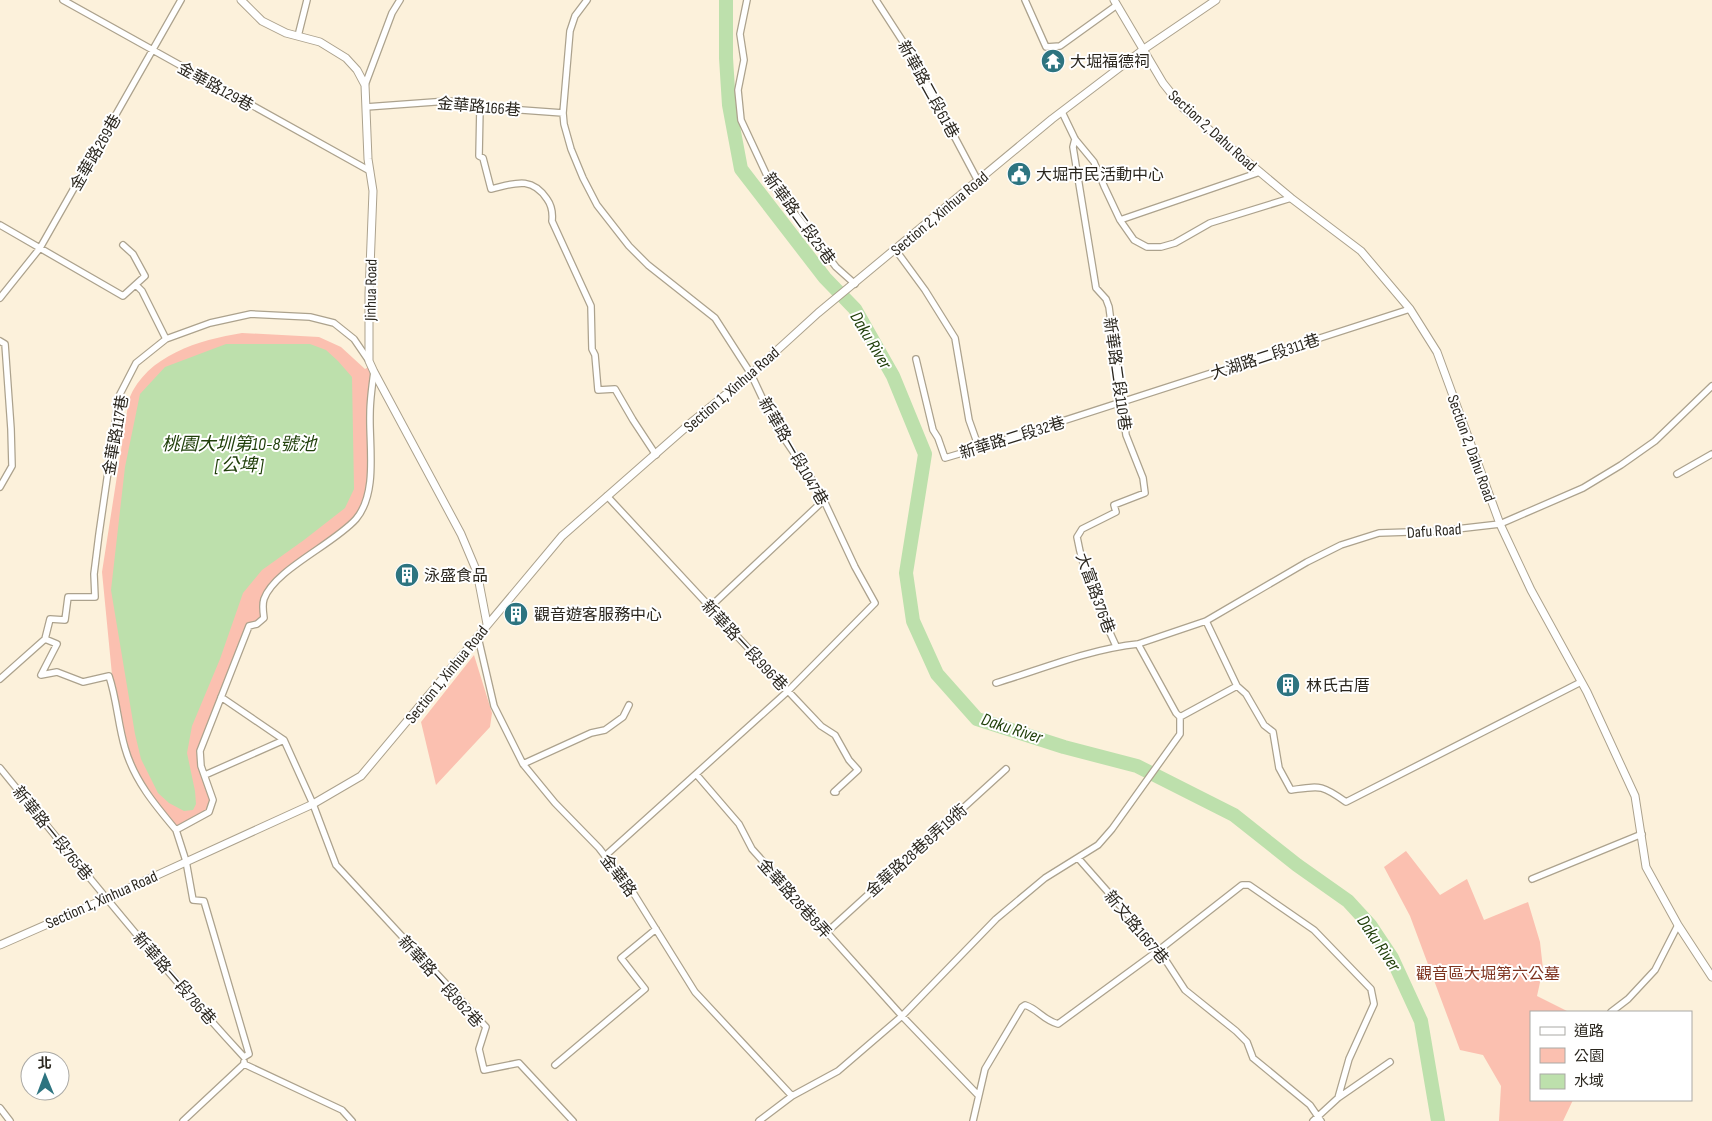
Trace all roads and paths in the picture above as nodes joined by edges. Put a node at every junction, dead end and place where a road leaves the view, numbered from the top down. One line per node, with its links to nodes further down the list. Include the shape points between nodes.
1 (63, 0): 14 (street, 金華路129巷)
2 (181, 0): 14 (street, 金華路269巷)
3 (241, 0): 12 (street, Jinhua Road, via 262,21)
4 (307, 0): 12 (street)
5 (400, 0): 15 (street)
6 (587, 0): 19 (street, 新華路一段1047巷, via 575,16 570,31)
7 (747, 0): 31 (street, 新華路二段25巷, via 740,34 744,60 738,90 741,120 769,180 836,267)
8 (876, 0): 23 (street, 新華路二段61巷, via 909,51)
9 (1025, 0): 11 (street, via 1046,47 1060,46)
10 (1216, 0): 13 (street, Section 2, Xinhua Road)
11 (1116, 3): 13 (street, Section 2, Dahu Road)
12 (298, 36): 15 (street, Jinhua Road, via 320,42 346,58 358,70)
13 (1144, 49): 18 (street, Section 2, Xinhua Road); 22 (street, Section 2, Dahu Road, via 1162,83 1182,107)
14 (153, 51): 21 (street, 金華路129巷); 28 (street, 金華路269巷)
15 (365, 85): 16 (street, Jinhua Road)
16 (366, 107): 17 (street, 金華路166巷, via 448,101); 21 (street, Jinhua Road)
17 (480, 107): 19 (street, 金華路166巷); 45 (street, via 479,156 487,167 491,189 510,183 531,184 549,201 552,221 591,306 592,349 598,390 615,389)
18 (1062, 112): 20 (street); 23 (street, Section 2, Xinhua Road)
19 (563, 113): 40 (street, 新華路一段1047巷, via 571,149 597,205 648,265 715,318)
20 (1075, 139): 25 (street, via 1094,162); 42 (street, 新華路二段110巷, via 1073,147 1096,288 1109,306)
21 (370, 172): 38 (street, Jinhua Road, via 373,191)
22 (1260, 172): 24 (street, Section 2, Dahu Road); 25 (street)
23 (978, 181): 29 (street, Section 2, Xinhua Road)
24 (1291, 198): 25 (street, via 1210,224 1161,247 1147,247 1134,240); 34 (street, Section 2, Dahu Road, via 1360,252)
25 (1120, 220)
26 (0, 225): 28 (street)
27 (123, 245): 30 (street, via 133,254 145,276)
28 (40, 248): 30 (street, via 123,296); 32 (street, 金華路269巷)
29 (895, 249): 31 (street, Section 2, Xinhua Road); 43 (street, via 955,338 969,420)
30 (136, 284): 35 (street)
31 (855, 284): 33 (street, Section 2, Xinhua Road)
32 (0, 298)
33 (827, 306): 40 (street, Section 1, Xinhua Road)
34 (1410, 309): 42 (street, 大湖路二段311巷); 51 (street, Section 2, Dahu Road, via 1437,352)
35 (166, 339): 38 (street, 金華路117巷, via 210,323 250,314 310,317 334,323 354,339); 56 (street, 金華路117巷, via 136,363 119,396 94,574 95,597 68,597 65,620 50,619)
36 (0, 341): 47 (street, via 5,344 12,466)
37 (916, 358): 43 (street, 新華路二段32巷, via 932,430 945,458)
38 (369, 361): 39 (street, Jinhua Road)
39 (374, 372): 54 (street, Jinhua Road, via 461,534 477,572); 64 (street, via 370,413 371,474 364,505 356,519 270,588 262,606 264,618 249,626)
40 (751, 374): 45 (street, Section 1, Xinhua Road); 50 (street, 新華路一段1047巷, via 775,425)
41 (1712, 386): 51 (street, Dafu Road, via 1654,441 1621,465 1583,488)
42 (1120, 403): 43 (street, 新華路二段32巷); 48 (street, 新華路二段110巷, via 1126,435 1143,478)
43 (979, 448)
44 (1712, 454): 46 (street)
45 (656, 455): 49 (street, Section 1, Xinhua Road)
46 (1677, 474)
47 (0, 487)
48 (1145, 493): 58 (street, 大富路376巷, via 1114,505 1116,512 1082,529 1077,537 1090,587)
49 (607, 496): 52 (street, 新華路一段996巷); 54 (street, Section 1, Xinhua Road, via 562,536)
50 (824, 500): 52 (street); 63 (street, 新華路一段1047巷, via 875,603)
51 (1500, 524): 53 (street, Dafu Road, via 1379,533 1351,542 1307,562); 60 (street, Section 2, Dahu Road, via 1531,590)
52 (710, 607): 63 (street, 新華路一段996巷)
53 (1206, 621): 57 (street, Dafu Road); 62 (street)
54 (487, 624): 55 (street, Section 1, Xinhua Road)
55 (478, 636): 68 (street, 金華路, via 494,706); 74 (street, Section 1, Xinhua Road, via 361,776)
56 (45, 640): 59 (street); 75 (street, via 57,644 41,675 56,672 83,682 109,676 132,767 142,787)
57 (1138, 644): 58 (street, Dafu Road); 66 (street)
58 (1116, 646): 61 (street, Dafu Road)
59 (0, 680)
60 (1581, 682): 62 (street, via 1346,802 1328,790 1316,787 1291,790 1279,768 1273,732 1264,725); 76 (street, Section 2, Dahu Road, via 1635,796)
61 (996, 683)
62 (1238, 686): 66 (street)
63 (788, 691): 71 (street); 73 (street, 新華路一段996巷, via 821,726 835,735 858,770)
64 (220, 696): 67 (street); 72 (street, via 200,751)
65 (629, 705): 68 (street, via 623,717 605,730 591,733)
66 (1180, 717): 78 (street, via 1180,734 1135,797 1098,845)
67 (284, 740): 72 (street); 74 (street)
68 (523, 764): 77 (street, 金華路)
69 (0, 768): 81 (street, 新華路一段765巷)
70 (1006, 769): 84 (street, 金華路28巷8弄19衖)
71 (696, 774): 77 (street); 84 (street, 金華路28巷8弄, via 739,824 752,849)
72 (204, 775): 75 (street, via 213,800 209,812)
73 (836, 792)
74 (312, 804): 79 (street, Section 1, Xinhua Road); 101 (street, 新華路一段862巷, via 336,865 486,1027 479,1049 484,1070 519,1063)
75 (176, 830): 79 (street)
76 (1642, 834): 80 (street); 82 (street, Section 2, Dahu Road, via 1646,867)
77 (605, 856): 83 (street, 金華路)
78 (1078, 858): 86 (street, 新文路1667巷); 89 (street, via 1045,878 996,919)
79 (186, 861): 81 (street, Section 1, Xinhua Road); 90 (street, via 193,900 204,901 249,1054)
80 (1532, 879)
81 (106, 898): 85 (street, Section 1, Xinhua Road); 90 (street, 新華路一段786巷)
82 (1678, 925): 87 (street, Section 2, Dahu Road); 88 (street, via 1655,970 1628,1000)
83 (656, 929): 92 (street, via 621,958 645,989); 94 (street, 金華路, via 695,992)
84 (827, 932): 89 (street, 金華路28巷8弄)
85 (0, 945)
86 (1160, 950): 93 (street, via 1058,1024 1026,1005 1022,1007 985,1069); 95 (street, via 1242,885 1249,885 1314,930 1371,989 1374,1000 1349,1059); 97 (street, 新文路1667巷, via 1185,990 1236,1032 1246,1042 1253,1058 1310,1105)
87 (1712, 977)
88 (1612, 1011)
89 (902, 1016): 93 (street, 金華路28巷8弄); 94 (street, via 838,1071)
90 (244, 1061): 99 (street); 100 (street, 新華路一段786巷, via 342,1110)
91 (1390, 1062): 95 (street)
92 (555, 1065)
93 (978, 1095): 103 (street)
94 (792, 1096): 102 (street)
95 (1338, 1098): 97 (street)
96 (0, 1108): 98 (street)
97 (1317, 1120)
98 (10, 1121)
99 (183, 1121)
100 (352, 1121)
101 (574, 1121)
102 (759, 1121)
103 (973, 1121)

